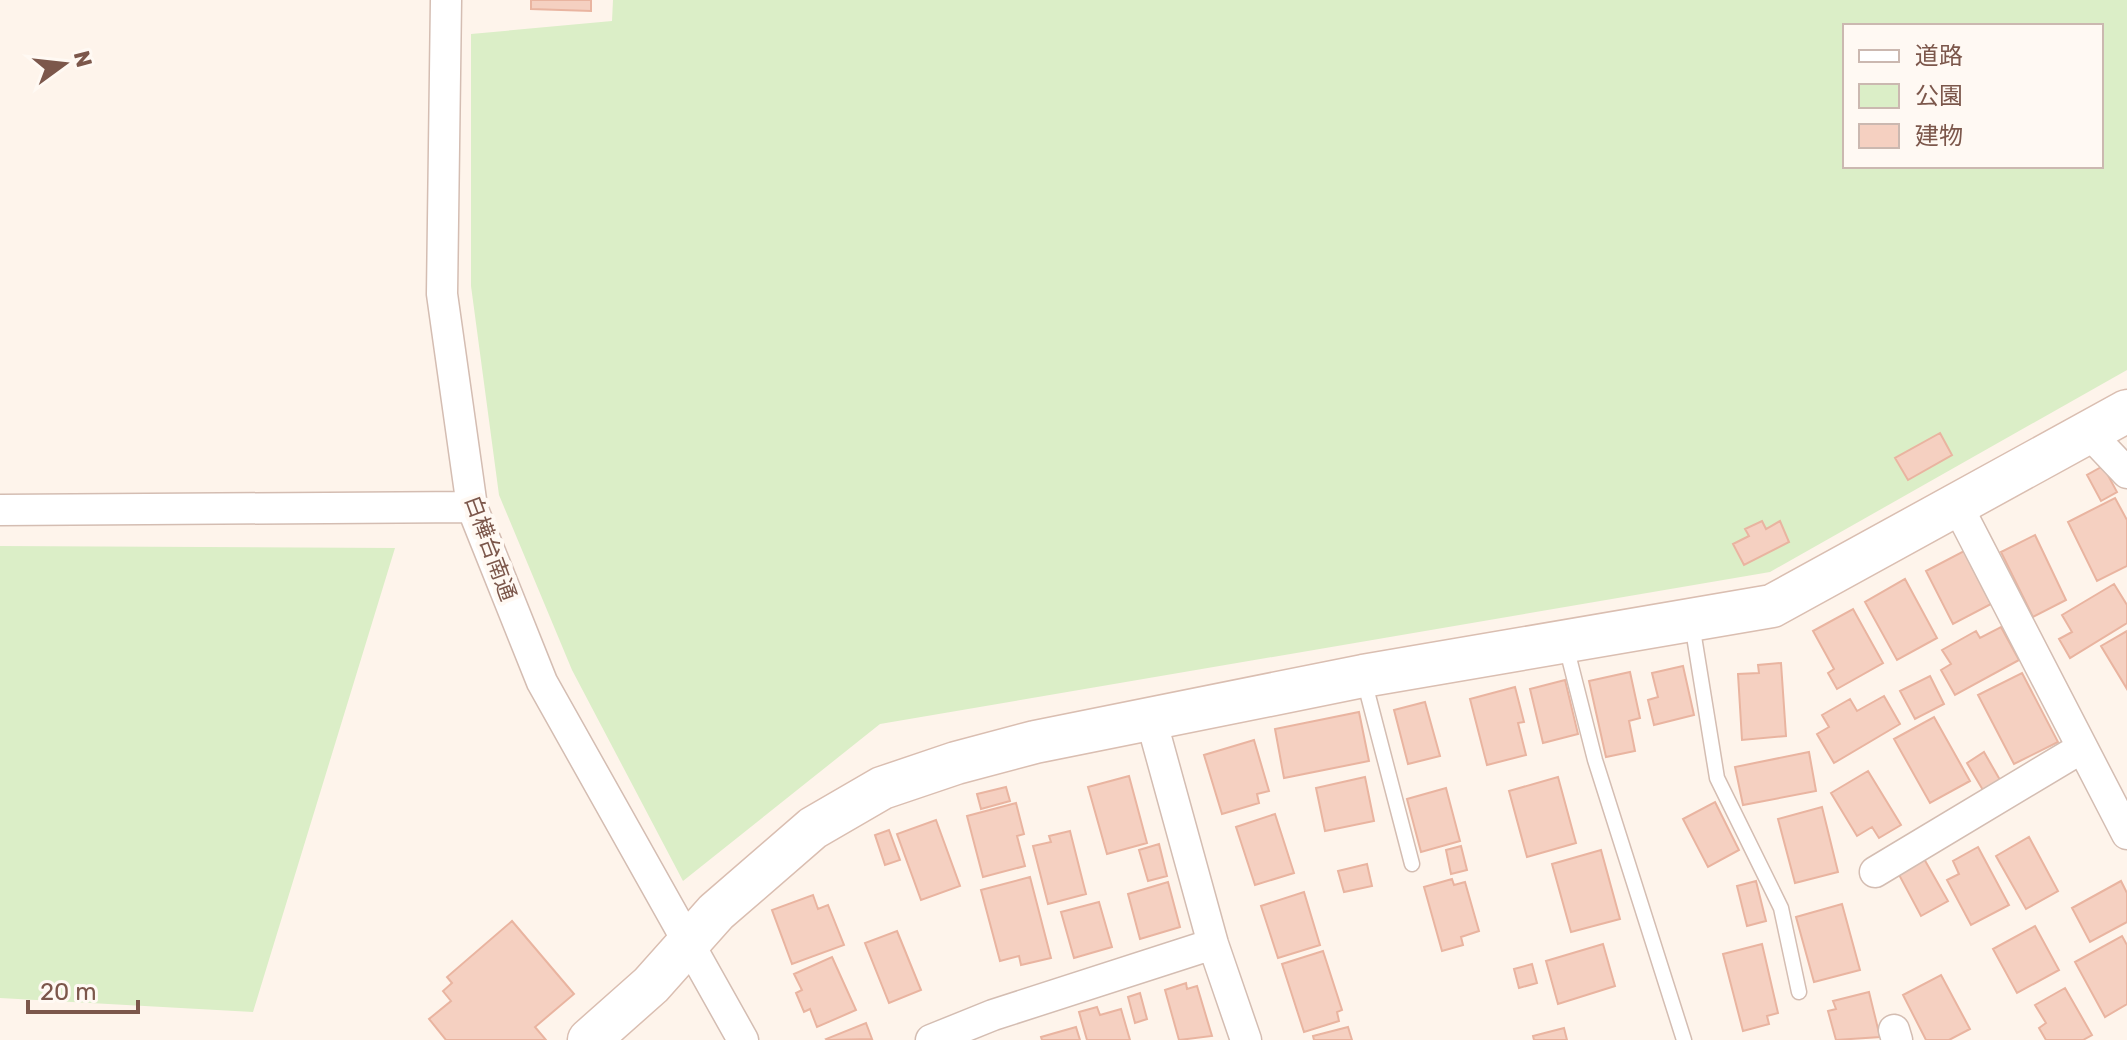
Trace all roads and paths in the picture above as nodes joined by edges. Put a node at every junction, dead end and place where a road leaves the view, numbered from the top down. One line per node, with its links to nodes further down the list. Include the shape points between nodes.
1 (446, 0): 5 (street, 白樺台南通, via 442,294)
2 (2127, 411): 3 (street)
3 (2089, 433): 4 (street); 6 (street)
4 (2127, 473)
5 (472, 507): 7 (street); 17 (street, 白樺台南通, via 542,682)
6 (1958, 507): 8 (street, via 1772,606); 12 (street)
7 (0, 510)
8 (1691, 620): 9 (street); 18 (lane, via 1717,778 1781,908)
9 (1565, 642): 10 (street); 24 (lane, via 1595,760)
10 (1363, 676): 11 (street); 14 (lane)
11 (1151, 719): 16 (street); 17 (street, via 1008,749 882,788 813,828 716,912)
12 (2080, 749): 13 (street); 15 (street)
13 (2127, 834)
14 (1412, 864)
15 (1875, 872)
16 (1213, 944): 19 (street); 23 (street)
17 (687, 945): 20 (street); 21 (street, 白樺台南通)
18 (1799, 992)
19 (998, 1028): 22 (street)
20 (589, 1040)
21 (743, 1040)
22 (931, 1040)
23 (1246, 1040)
24 (1684, 1040)

